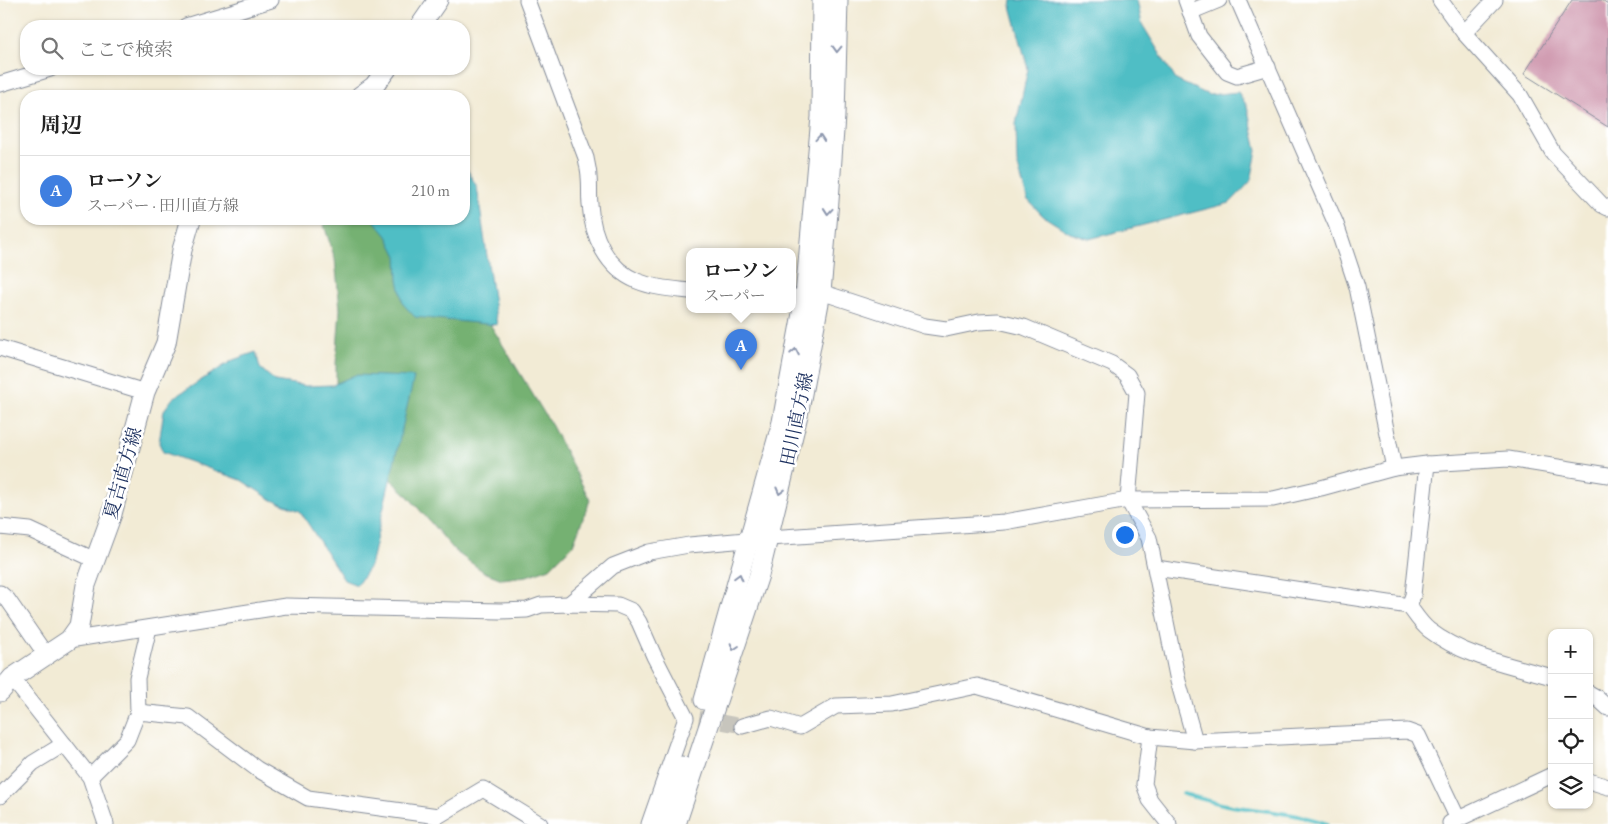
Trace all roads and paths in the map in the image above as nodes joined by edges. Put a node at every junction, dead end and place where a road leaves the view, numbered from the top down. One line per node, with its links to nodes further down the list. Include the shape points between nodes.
1 (271, 0): 11 (street)
2 (438, 0): 12 (main road)
3 (527, 0): 21 (street, via 586,158 593,224 602,250 616,267 636,280)
4 (822, 0): 22 (main road, 田川直方線, one-way to 4, via 822,118)
5 (838, 0): 22 (main road, 田川直方線, one-way to 22, via 829,202)
6 (1218, 0): 10 (street)
7 (1238, 0): 14 (street)
8 (1440, 0): 13 (street)
9 (1495, 0): 13 (street)
10 (1188, 6): 14 (street, via 1199,36 1227,72 1237,76)
11 (206, 20)
12 (424, 20)
13 (1464, 33): 19 (street, via 1520,95 1553,153)
14 (1268, 68): 26 (street, via 1336,224 1358,287)
15 (30, 75): 17 (street)
16 (382, 75): 18 (main road)
17 (0, 84)
18 (368, 90)
19 (1608, 208)
20 (189, 225): 24 (main road, 夏吉直方線, via 166,343)
21 (686, 291)
22 (806, 295): 28 (street, via 946,329 998,321 1024,327 1112,364 1127,375 1137,393); 30 (main road, 田川直方線, one-way to 30, via 798,415); 31 (main road, 田川直方線, one-way to 22, via 782,422)
23 (0, 348): 24 (street)
24 (145, 392): 32 (main road, 夏吉直方線, via 112,514)
25 (1427, 464): 26 (street); 27 (street, via 1508,459); 36 (street, via 1413,595)
26 (1394, 468): 28 (street, via 1274,499)
27 (1608, 475)
28 (1128, 500): 30 (street, via 1004,522); 33 (street, via 1149,538)
29 (0, 527): 32 (street, via 30,530)
30 (769, 538): 31 (street); 60 (main road, 田川直方線, one-way to 60)
31 (750, 540): 35 (street, via 689,544 649,552 613,566); 45 (main road, 田川直方線, one-way to 31)
32 (95, 560): 38 (main road, 夏吉直方線, via 86,586 79,626)
33 (1156, 568): 36 (street); 48 (street, via 1178,681)
34 (0, 593): 39 (street)
35 (569, 604): 37 (street, via 500,611 286,606); 45 (street, via 618,605 632,611 654,656)
36 (1409, 606): 40 (street, via 1427,629 1457,648)
37 (149, 628): 38 (street); 44 (street, via 137,678)
38 (69, 640): 39 (main road, 夏吉直方線)
39 (46, 655): 41 (main road, 夏吉直方線)
40 (1548, 676)
41 (6, 685): 49 (street)
42 (1593, 695): 43 (street)
43 (1608, 708)
44 (138, 712): 50 (street, via 127,740); 57 (street, via 188,718 257,769 308,798 438,816 483,789)
45 (692, 718): 58 (street); 59 (main road, 田川直方線)
46 (742, 726): 47 (street, via 771,718 800,727 836,706 892,704 977,686)
47 (1150, 737): 48 (street); 61 (street, via 1144,784 1150,800)
48 (1195, 742): 55 (street, via 1408,731 1418,735)
49 (64, 744): 50 (street); 54 (street, via 33,763)
50 (90, 777): 56 (street)
51 (1548, 777): 55 (street)
52 (1593, 782): 53 (street)
53 (1608, 787)
54 (0, 796)
55 (1453, 822)
56 (106, 824)
57 (540, 824)
58 (648, 824)
59 (661, 824)
60 (676, 824)
61 (1170, 824)

